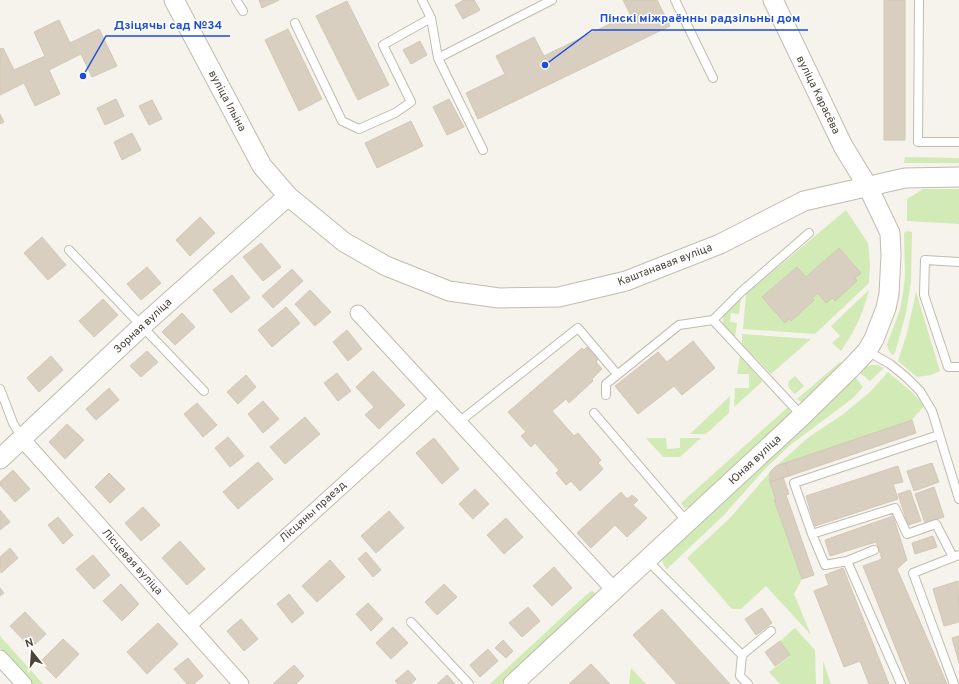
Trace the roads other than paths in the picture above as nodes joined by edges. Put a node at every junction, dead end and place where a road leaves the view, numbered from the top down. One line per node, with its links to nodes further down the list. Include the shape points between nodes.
1 (174, 0): 17 (street, вуліца Ільіна, via 262,166)
2 (236, 0): 8 (lane)
3 (422, 0): 9 (lane)
4 (552, 0): 11 (lane)
5 (675, 0): 12 (lane)
6 (773, 0): 16 (street, вуліца Карасёва, via 843,146)
7 (919, 0): 13 (lane, via 918,142)
8 (243, 11)
9 (431, 18): 10 (lane, via 383,45 411,102 395,113 359,129 342,121); 11 (lane)
10 (295, 23)
11 (438, 58): 14 (lane)
12 (713, 78)
13 (959, 142)
14 (483, 150)
15 (959, 177): 16 (street, Каштанавая вуліца, via 905,178)
16 (868, 187): 17 (street, Каштанавая вуліца, via 804,201 720,244 626,281 559,297 499,298 449,292 386,266 344,242); 24 (street, Юная вуліца, via 890,234 891,255 886,308 874,339)
17 (288, 196): 23 (street, Зорная вуліца)
18 (809, 233): 22 (lane)
19 (70, 250): 23 (lane)
20 (959, 262): 25 (lane, via 925,260 924,295 948,367)
21 (358, 313): 30 (street)
22 (712, 320): 26 (lane, via 679,325); 32 (lane)
23 (142, 325): 28 (lane); 35 (street, Зорная вуліца)
24 (866, 350): 32 (street, Юная вуліца); 34 (lane, via 896,368 920,391 932,411)
25 (959, 367)
26 (617, 374): 29 (lane, via 606,384); 33 (lane, via 578,328)
27 (0, 388): 35 (lane)
28 (204, 391)
29 (606, 395)
30 (438, 399): 33 (street); 46 (street, Лісцяны праезд)
31 (594, 413): 38 (lane)
32 (802, 416): 38 (street, Юная вуліца)
33 (459, 422): 44 (street)
34 (939, 435): 37 (lane); 39 (lane, via 794,483)
35 (22, 439): 36 (street, Зорная вуліца); 46 (street, Лісцевая вуліца)
36 (0, 459)
37 (959, 499)
38 (687, 522): 42 (street, Юная вуліца)
39 (812, 534): 41 (lane, via 895,508 907,534 936,524); 43 (lane, via 826,565)
40 (874, 550): 43 (lane)
41 (956, 556): 56 (lane, via 913,573)
42 (647, 560): 44 (street, Юная вуліца); 48 (lane)
43 (847, 561): 55 (lane)
44 (614, 590): 53 (street, Юная вуліца)
45 (411, 622): 52 (lane)
46 (189, 625): 51 (street, Лісцевая вуліца)
47 (772, 631): 48 (lane)
48 (742, 655): 54 (lane, via 740,676)
49 (0, 658): 50 (street)
50 (24, 684)
51 (241, 684)
52 (469, 684)
53 (513, 684)
54 (748, 684)
55 (901, 684)
56 (954, 684)

